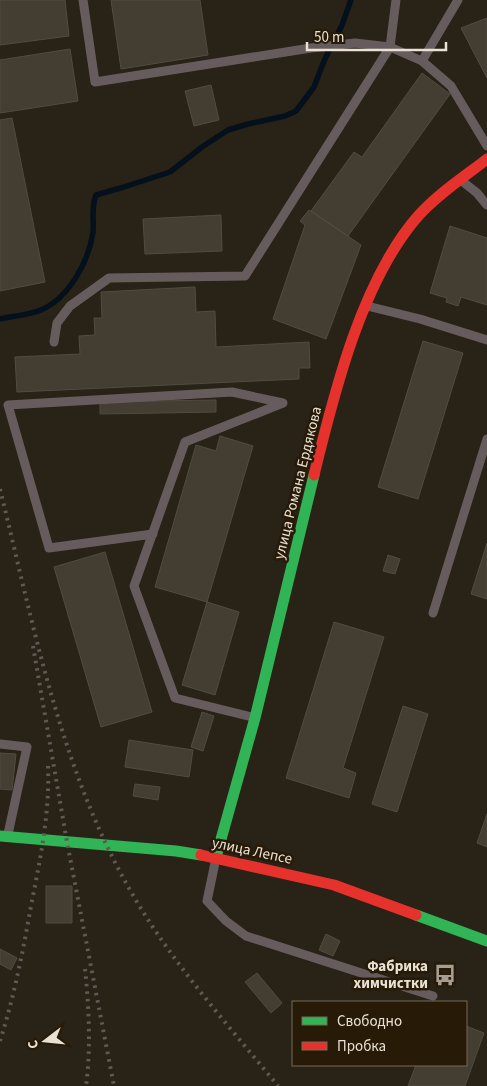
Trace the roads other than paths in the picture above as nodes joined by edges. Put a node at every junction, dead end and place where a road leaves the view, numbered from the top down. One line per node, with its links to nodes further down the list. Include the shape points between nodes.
1 (83, 0): 4 (lane, via 94,82 311,48 355,43)
2 (396, 0): 4 (lane)
3 (458, 0): 5 (lane)
4 (390, 47): 5 (lane); 12 (lane, via 245,276 110,278 70,306 57,323)
5 (422, 61): 6 (lane, via 451,86)
6 (487, 146)
7 (487, 158): 8 (street, улица Романа Ердякова)
8 (458, 179): 9 (lane); 10 (street, улица Романа Ердякова, via 419,215 393,250)
9 (487, 205)
10 (365, 305): 11 (lane); 16 (street, улица Романа Ердякова, via 322,445)
11 (486, 339)
12 (54, 342)
13 (487, 439): 15 (lane)
14 (152, 534): 14 (lane, via 186,442 283,403 232,392 8,405 49,548); 16 (lane, via 134,586 175,698)
15 (433, 613)
16 (255, 718): 19 (street, улица Романа Ердякова)
17 (0, 744): 18 (lane, via 27,747)
18 (4, 836): 19 (street, улица Лепсе, via 176,851)
19 (216, 858): 20 (street, улица Лепсе, via 334,885); 21 (lane, via 207,901 246,936)
20 (487, 941)
21 (433, 996)

